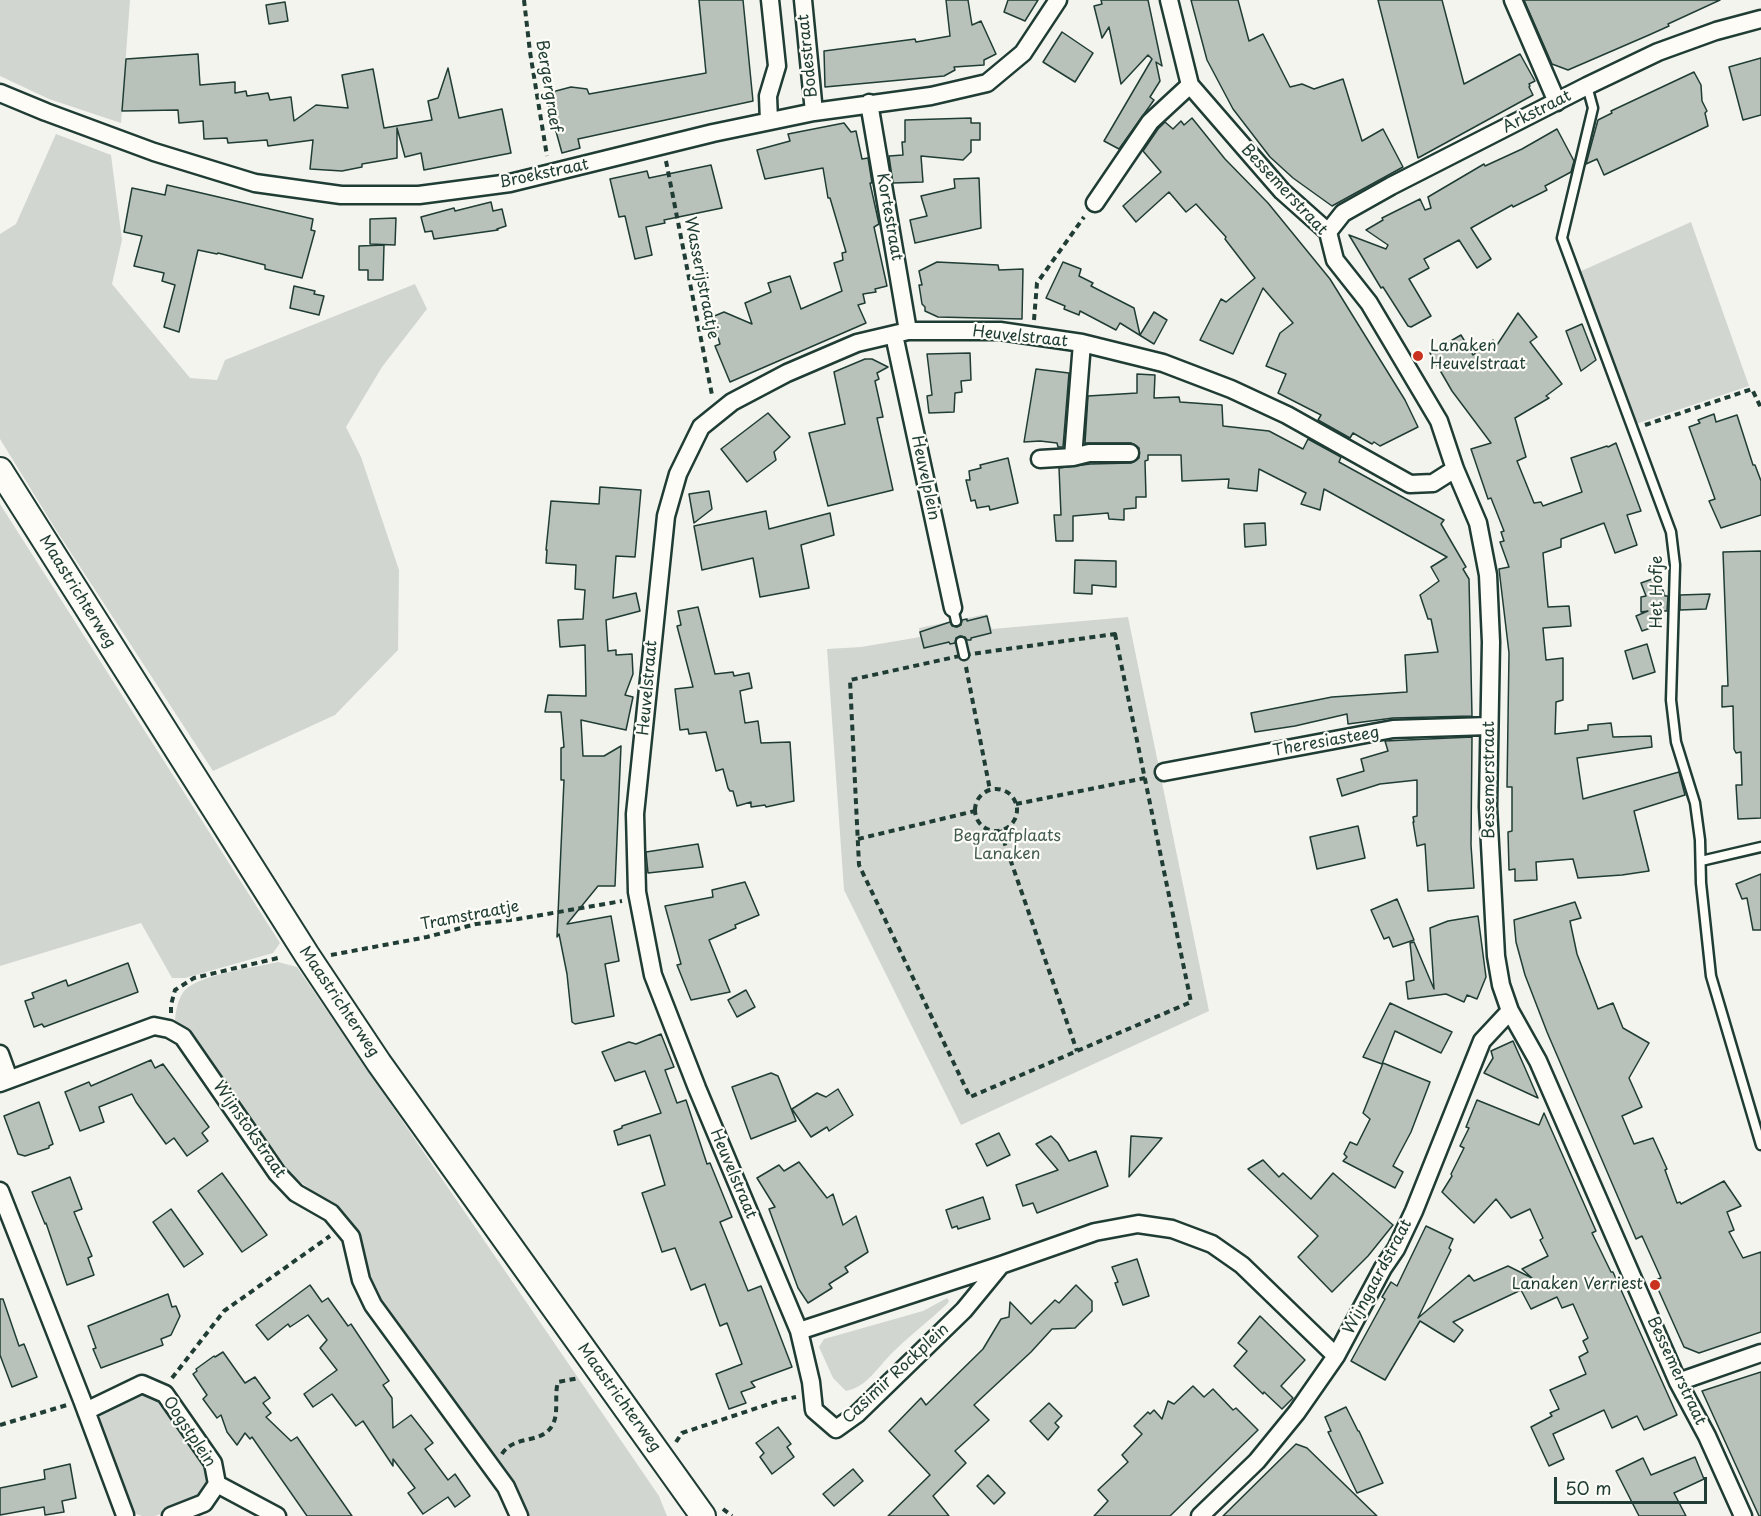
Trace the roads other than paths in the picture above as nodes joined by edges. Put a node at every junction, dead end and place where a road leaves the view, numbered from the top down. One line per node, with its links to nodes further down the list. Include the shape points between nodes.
1 (770, 0): 13 (street, Bodestraat, via 777,66 768,96)
2 (803, 0): 12 (street, Bodestraat)
3 (1058, 0): 11 (street, Broekstraat, via 1023,53 987,83 931,96)
4 (1169, 0): 7 (street, Bessemerstraat)
5 (1513, 0): 10 (street)
6 (1761, 18): 8 (street, Arkstraat, via 1658,52)
7 (1190, 85): 14 (street, via 1150,122); 15 (street, Bessemerstraat, via 1282,191)
8 (1587, 86): 10 (street, Arkstraat); 29 (lane, Het Hofje, via 1593,108 1562,238 1671,532 1676,565 1671,700 1676,742 1695,803)
9 (0, 93): 13 (street, Broekstraat, via 154,152 255,183 341,195 419,195 510,183)
10 (1557, 102): 15 (street, Arkstraat, via 1343,213)
11 (870, 103): 12 (street, Broekstraat); 16 (street, Kortestraat)
12 (814, 112): 13 (street, Broekstraat)
13 (769, 122)
14 (1095, 203)
15 (1328, 232): 21 (street, Bessemerstraat, via 1335,260 1369,303 1439,422)
16 (901, 333): 17 (street, Heuvelstraat, via 1000,331); 23 (street, Heuvelplein); 36 (street, Heuvelstraat, via 857,343 732,402 701,427 678,474 666,516 636,814 638,898 653,975)
17 (1082, 343): 19 (street, Heuvelstraat); 21 (street, Heuvelstraat, via 1163,363 1231,389 1287,415 1410,484 1433,483)
18 (1130, 453): 19 (street)
19 (1073, 457): 20 (street)
20 (1040, 459)
21 (1455, 469): 26 (street, Bessemerstraat, via 1478,523 1488,575)
22 (0, 470): 46 (main road, Maastrichterweg, via 307,955)
23 (955, 614)
24 (961, 642): 25 (lane)
25 (964, 655)
26 (1489, 726): 27 (street, Theresiasteeg, via 1393,729); 30 (street, Bessemerstraat, via 1488,807 1496,956)
27 (1164, 772)
28 (1761, 847): 29 (lane)
29 (1701, 861): 33 (lane, Het Hofje, via 1711,976)
30 (1510, 1011): 38 (street, Wijngaardstraat, via 1482,1041 1414,1211); 39 (street, Bessemerstraat, via 1538,1061)
31 (0, 1054): 32 (street)
32 (4, 1081): 45 (street, Wijnstokstraat, via 154,1026 183,1037 278,1173 296,1193 331,1213 351,1237 361,1280 373,1305 506,1487)
33 (1761, 1145)
34 (0, 1191): 40 (street)
35 (1001, 1265): 36 (street); 36 (street, Casimir Rockplein, via 964,1310 836,1429 814,1410); 38 (street, via 1095,1232 1138,1224 1172,1229 1212,1244 1242,1265)
36 (799, 1331)
37 (1761, 1353): 39 (street)
38 (1336, 1356): 47 (street, Wijngaardstraat, via 1257,1461)
39 (1678, 1382): 48 (street, Bessemerstraat)
40 (84, 1406): 41 (street, Oogstplein, via 142,1384 161,1391 213,1463); 42 (street)
41 (217, 1484): 43 (street, Oogstplein, via 204,1503); 44 (street, Oogstplein)
42 (125, 1516)
43 (171, 1516)
44 (276, 1516)
45 (519, 1516)
46 (703, 1516)
47 (1200, 1516)
48 (1743, 1516)

